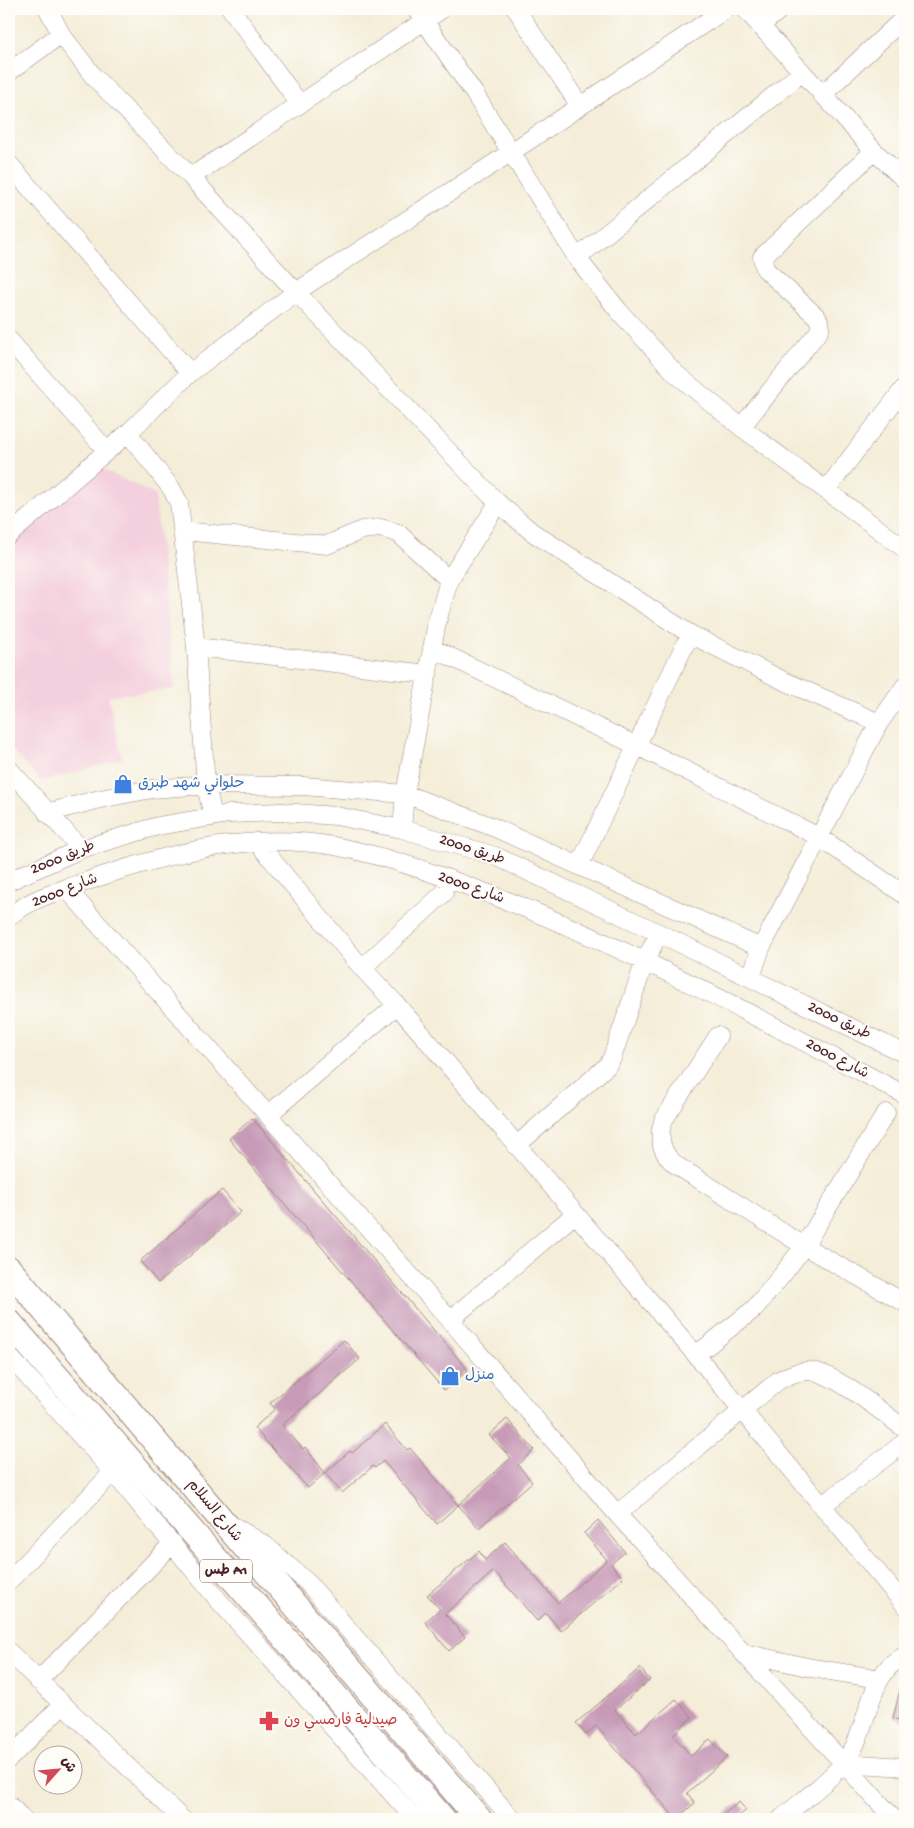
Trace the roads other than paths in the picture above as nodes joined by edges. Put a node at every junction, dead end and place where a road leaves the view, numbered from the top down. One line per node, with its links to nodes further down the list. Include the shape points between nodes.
1 (48, 9): 11 (street)
2 (231, 9): 15 (street)
3 (442, 9): 8 (street)
4 (516, 9): 16 (street)
5 (726, 9): 16 (street)
6 (745, 9): 10 (street)
7 (781, 9): 10 (street)
8 (420, 14): 15 (street); 18 (street)
9 (903, 19): 14 (street)
10 (760, 26): 13 (street)
11 (61, 34): 12 (street); 20 (street, via 94,77)
12 (9, 72)
13 (802, 73): 14 (street); 22 (street)
14 (822, 95): 17 (street)
15 (300, 103): 20 (street)
16 (580, 106): 18 (street)
17 (874, 151): 21 (street); 27 (street, via 762,256 765,269 817,317 820,330)
18 (510, 153): 22 (street); 23 (street)
19 (9, 164): 25 (street)
20 (191, 177): 23 (street)
21 (905, 180)
22 (577, 258): 27 (street, via 618,310 675,373)
23 (296, 292): 25 (street); 31 (street)
24 (9, 340): 29 (street)
25 (190, 373): 28 (street)
26 (905, 387): 30 (street)
27 (741, 427): 30 (street)
28 (128, 432): 29 (street); 32 (street, via 171,488 179,503)
29 (107, 451): 33 (street)
30 (826, 490): 34 (street)
31 (498, 502): 35 (street); 36 (street, via 532,532)
32 (182, 531): 35 (street, via 327,545 362,530 380,528 398,533); 37 (street)
33 (9, 535)
34 (905, 549)
35 (449, 580): 38 (street)
36 (690, 634): 41 (street); 42 (street)
37 (196, 647): 39 (street); 44 (street)
38 (432, 648): 39 (street); 42 (street)
39 (428, 674): 45 (street)
40 (905, 686): 41 (street)
41 (879, 723): 49 (street)
42 (637, 746): 49 (street); 52 (street)
43 (9, 769): 46 (street)
44 (206, 785): 45 (street, via 303,786); 46 (street, via 152,789); 47 (street)
45 (405, 794): 48 (street); 52 (street, via 493,827)
46 (48, 813): 51 (street)
47 (213, 817): 48 (street, طريق 2000, via 281,812 336,816); 51 (street, طريق 2000, via 158,826)
48 (402, 829): 58 (street, طريق 2000, via 495,856)
49 (820, 837): 56 (street); 59 (street)
50 (257, 842): 54 (street, شارع 2000, via 202,848); 60 (street, شارع 2000, via 333,846 394,860 570,926); 61 (street)
51 (81, 849): 53 (street, طريق 2000)
52 (579, 866): 59 (street)
53 (9, 881)
54 (66, 888): 57 (street, شارع 2000, via 35,899); 68 (street)
55 (444, 894): 61 (street)
56 (905, 895)
57 (9, 916)
58 (659, 933): 60 (street); 62 (street, طريق 2000)
59 (760, 948): 62 (street)
60 (645, 961): 66 (street, شارع 2000); 69 (street, via 607,1066)
61 (362, 968): 63 (street)
62 (751, 977): 65 (street, طريق 2000)
63 (397, 1005): 68 (street); 69 (street)
64 (718, 1036): 71 (street, via 663,1122 660,1135 663,1149 676,1165)
65 (905, 1054)
66 (905, 1095)
67 (886, 1113): 71 (street)
68 (268, 1115): 74 (street)
69 (516, 1146): 70 (street)
70 (575, 1214): 74 (street); 76 (street)
71 (804, 1246): 73 (street); 76 (street, via 754,1309)
72 (9, 1268): 84 (highway, شارع السلام)
73 (905, 1303)
74 (450, 1320): 83 (street)
75 (9, 1322): 101 (highway, شارع السلام / طس A1)
76 (696, 1355): 78 (street)
77 (9, 1356): 81 (street)
78 (742, 1410): 79 (street, via 787,1375 816,1372 834,1379); 82 (street); 83 (street)
79 (905, 1429)
80 (905, 1442): 82 (street)
81 (113, 1472): 85 (street); 86 (street)
82 (823, 1505): 87 (street)
83 (617, 1514): 89 (street)
84 (220, 1518): 102 (highway, شارع السلام); 103 (street, via 265,1545 308,1583)
85 (173, 1543): 92 (street); 100 (street, via 219,1601)
86 (9, 1581)
87 (905, 1605)
88 (9, 1652): 92 (street)
89 (744, 1653): 91 (street); 95 (street)
90 (905, 1656): 91 (street, via 890,1665)
91 (880, 1679): 95 (street, via 855,1745)
92 (38, 1682): 93 (street)
93 (63, 1704): 94 (street); 99 (street)
94 (9, 1759)
95 (844, 1763): 96 (street); 104 (street); 105 (street)
96 (905, 1767)
97 (9, 1805): 98 (street)
98 (23, 1819)
99 (182, 1819)
100 (415, 1819)
101 (443, 1819)
102 (480, 1819)
103 (512, 1819)
104 (781, 1819)
105 (894, 1819)

